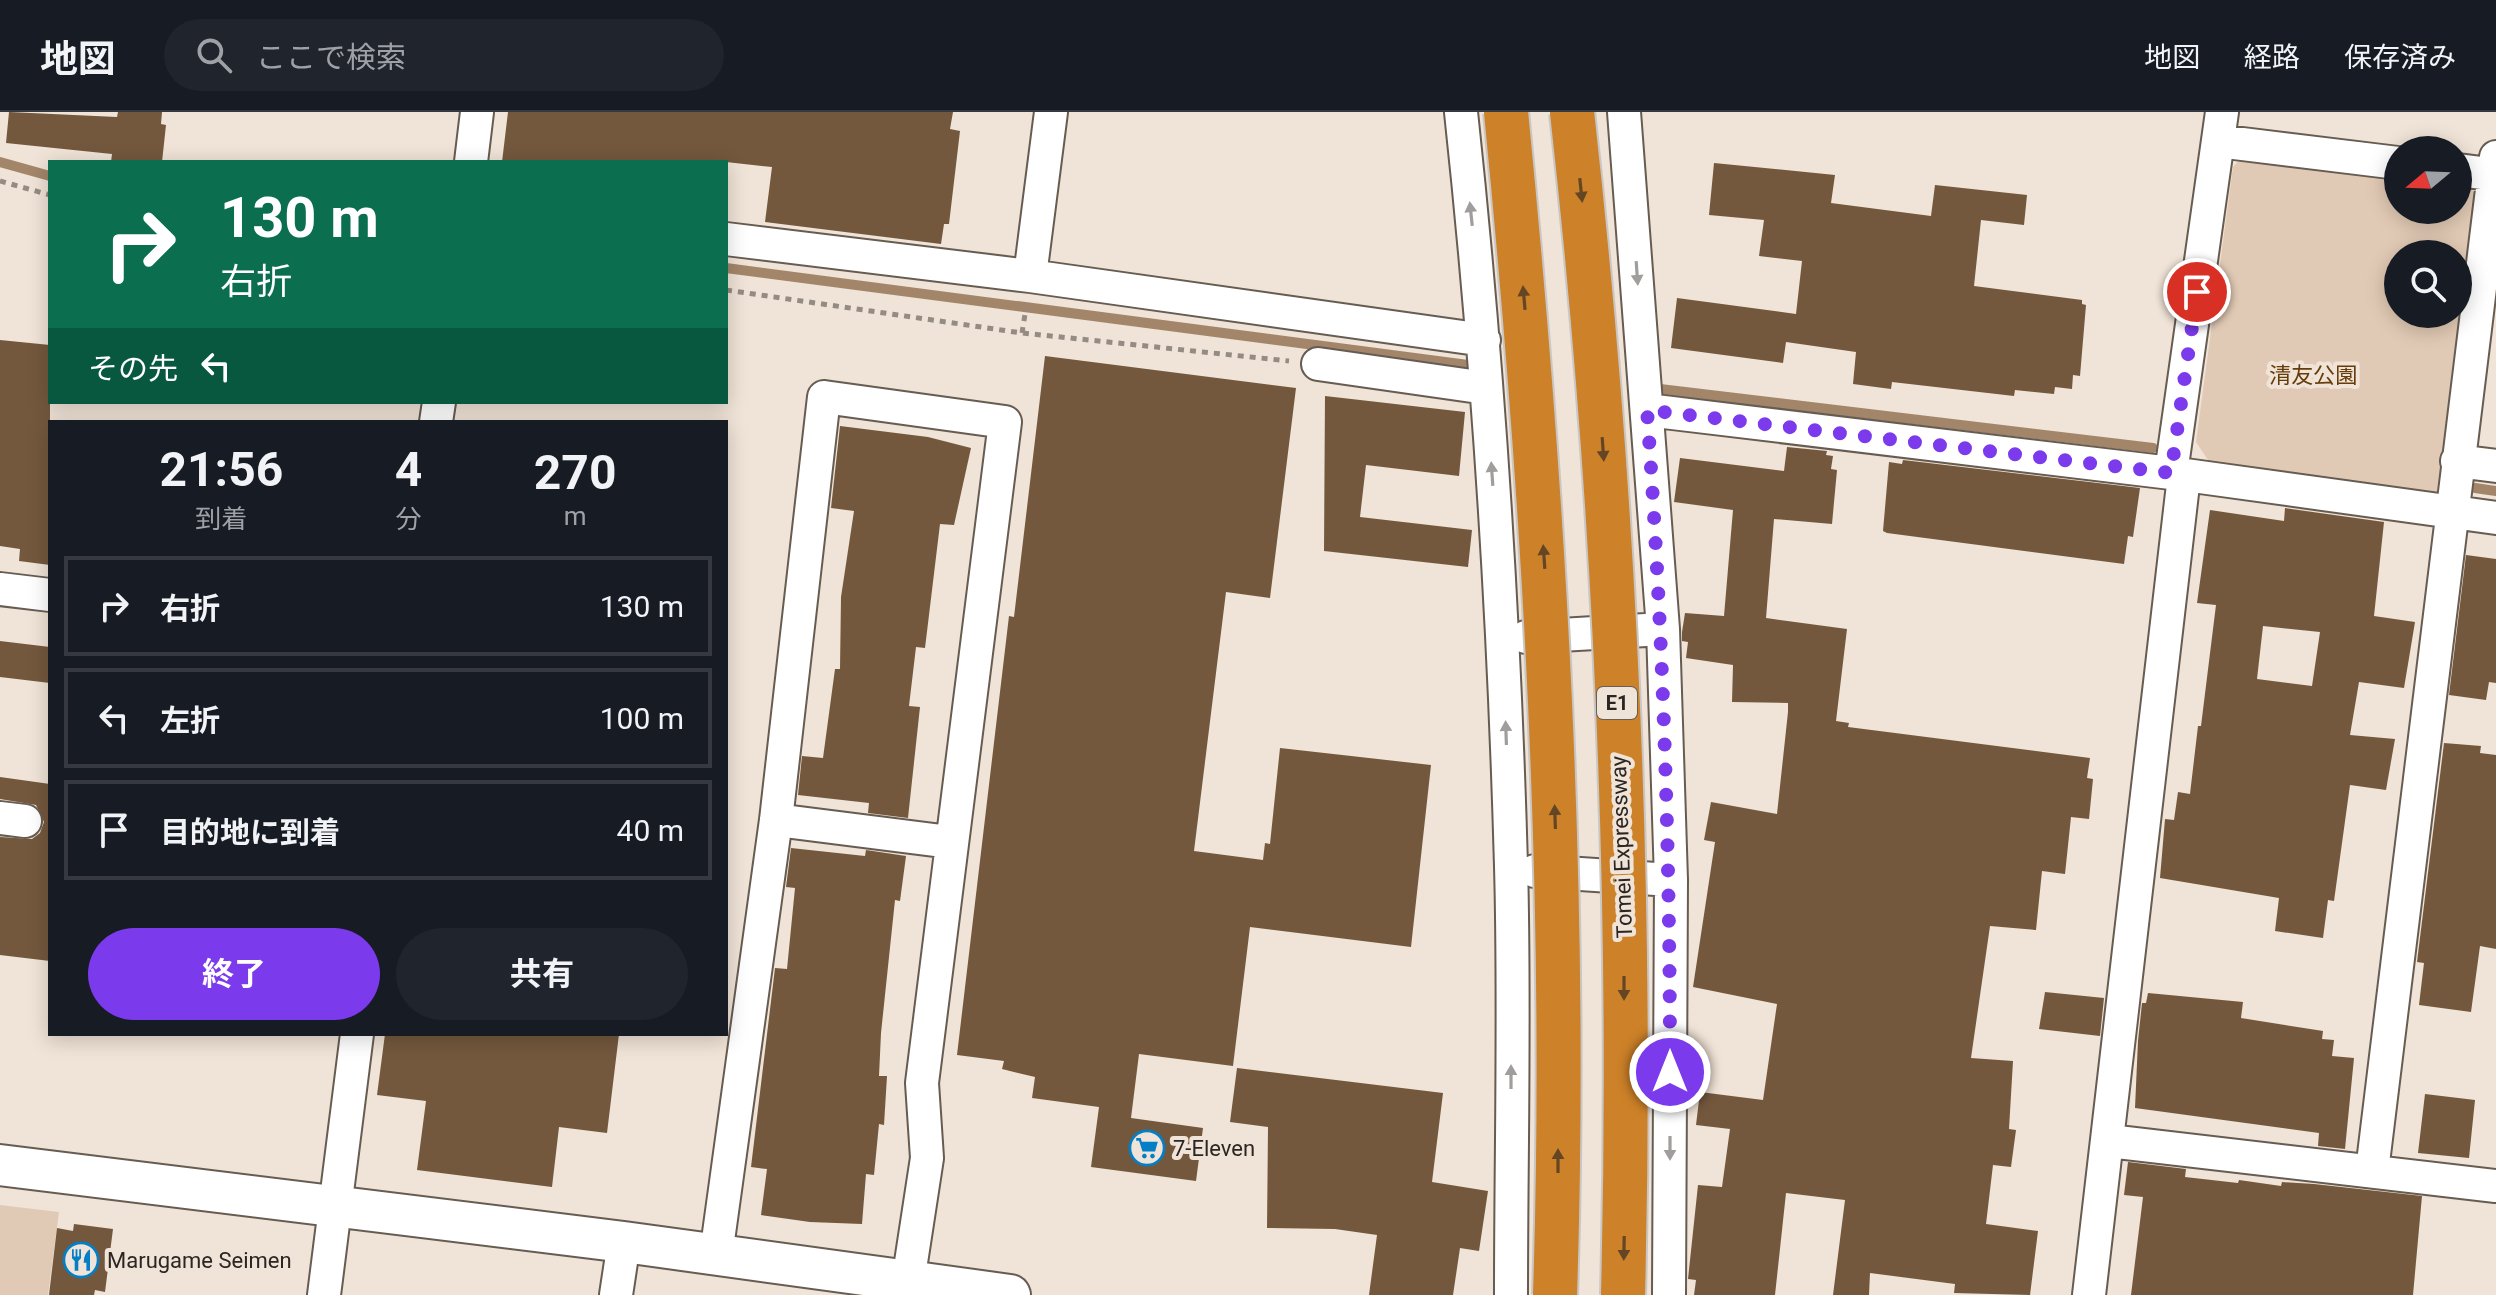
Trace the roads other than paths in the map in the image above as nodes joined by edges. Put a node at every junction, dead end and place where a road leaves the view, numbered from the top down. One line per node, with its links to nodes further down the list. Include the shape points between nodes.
1 (477, 112): 8 (street)
2 (1051, 112): 13 (street)
3 (1461, 112): 14 (street, one-way to 3)
4 (1506, 112): 44 (highway, one-way to 4, bridge, via 1558,910 1548,615)
5 (1572, 112): 45 (highway, Tomei Expressway / E1, one-way to 45, bridge, via 1592,290 1613,609 1624,911)
6 (1624, 112): 17 (street, one-way to 17)
7 (2220, 127): 9 (street); 20 (street)
8 (471, 160)
9 (2384, 160)
10 (2495, 169): 11 (street); 18 (street)
11 (2472, 170)
12 (728, 239): 13 (street)
13 (1030, 276): 14 (street)
14 (1484, 340): 16 (street)
15 (1318, 364): 16 (street)
16 (1486, 388): 26 (street, one-way to 16)
17 (1647, 410): 20 (street); 25 (street)
18 (2457, 461): 19 (street); 21 (street)
19 (2496, 466)
20 (2177, 474): 21 (street); 32 (street)
21 (2450, 513): 22 (street); 34 (street)
22 (2496, 518)
23 (0, 589): 24 (street)
24 (48, 595)
25 (1663, 629): 26 (street); 30 (street)
26 (1503, 639): 29 (street, one-way to 26)
27 (776, 820): 28 (street); 28 (street, via 824,397 1005,422); 38 (street)
28 (950, 842): 39 (street, via 922,1083 927,1158)
29 (1511, 869): 30 (street); 43 (street, one-way to 29)
30 (1671, 880): 46 (street, one-way to 46)
31 (357, 1036): 36 (street)
32 (2109, 1141): 34 (street); 47 (street)
33 (0, 1165): 36 (street)
34 (2372, 1171): 35 (street)
35 (2496, 1186)
36 (335, 1206): 37 (street); 40 (street)
37 (624, 1242): 38 (street); 41 (street)
38 (716, 1255): 39 (street)
39 (907, 1288): 42 (street)
40 (324, 1295)
41 (616, 1295)
42 (1010, 1295)
43 (1511, 1295)
44 (1555, 1295)
45 (1623, 1295)
46 (1669, 1295)
47 (2089, 1295)

